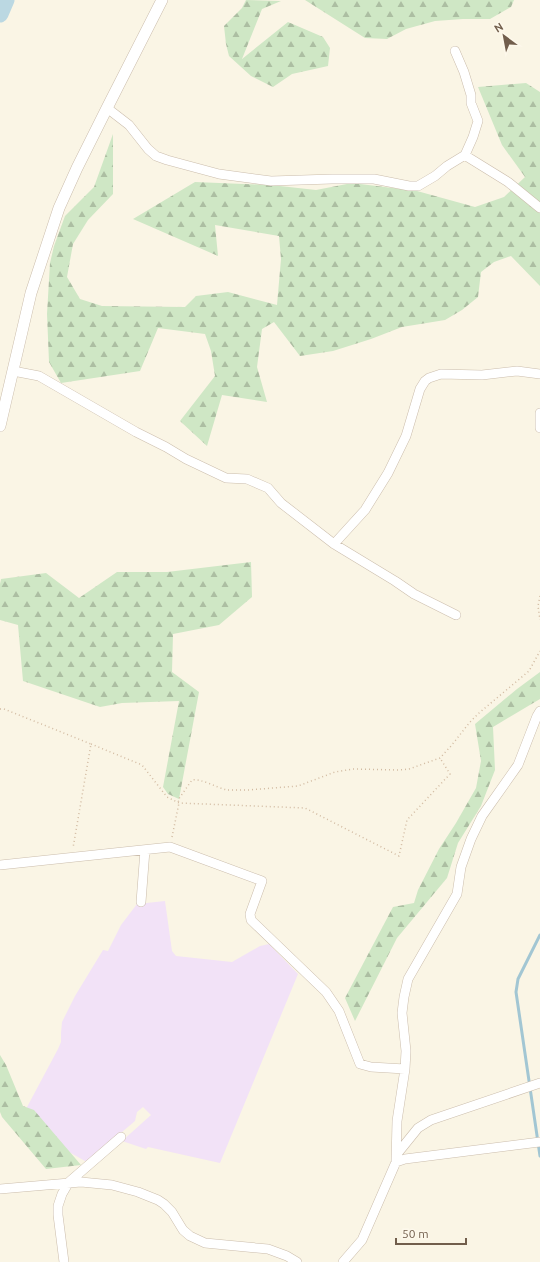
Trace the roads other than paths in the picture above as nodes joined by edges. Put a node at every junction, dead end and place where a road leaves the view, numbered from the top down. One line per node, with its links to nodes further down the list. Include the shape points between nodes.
1 (162, 0): 3 (street)
2 (456, 51): 4 (street, via 478,121)
3 (107, 108): 4 (street, via 129,125 156,156 219,174 271,181 374,179 418,186); 6 (street, via 59,208 32,293)
4 (465, 155): 5 (street, via 508,182)
5 (540, 208)
6 (13, 371): 9 (street); 11 (street, via 38,376 136,432 226,478 247,479 268,488 281,503)
7 (540, 374): 11 (street, via 441,374 425,381 420,389 406,436 388,473 365,510)
8 (540, 414): 10 (street)
9 (0, 426)
10 (540, 428)
11 (334, 544): 12 (street, via 414,594)
12 (456, 615)
13 (540, 711): 17 (street, via 518,765 482,816 471,839 461,867 457,894 408,979 402,1013)
14 (145, 850): 15 (street); 16 (street); 17 (street, via 170,847 262,881 250,914 251,920 326,992 339,1011 360,1064)
15 (0, 865)
16 (141, 902)
17 (405, 1069): 21 (street, via 397,1121)
18 (538, 1084): 21 (street, via 431,1120 418,1128)
19 (121, 1136): 22 (street)
20 (536, 1143): 21 (street)
21 (397, 1158): 26 (street, via 362,1240)
22 (69, 1182): 23 (street); 24 (street, via 58,1206); 25 (street, via 112,1186 138,1192 164,1204 183,1230 204,1243 268,1249)
23 (0, 1188)
24 (64, 1262)
25 (297, 1262)
26 (343, 1262)

